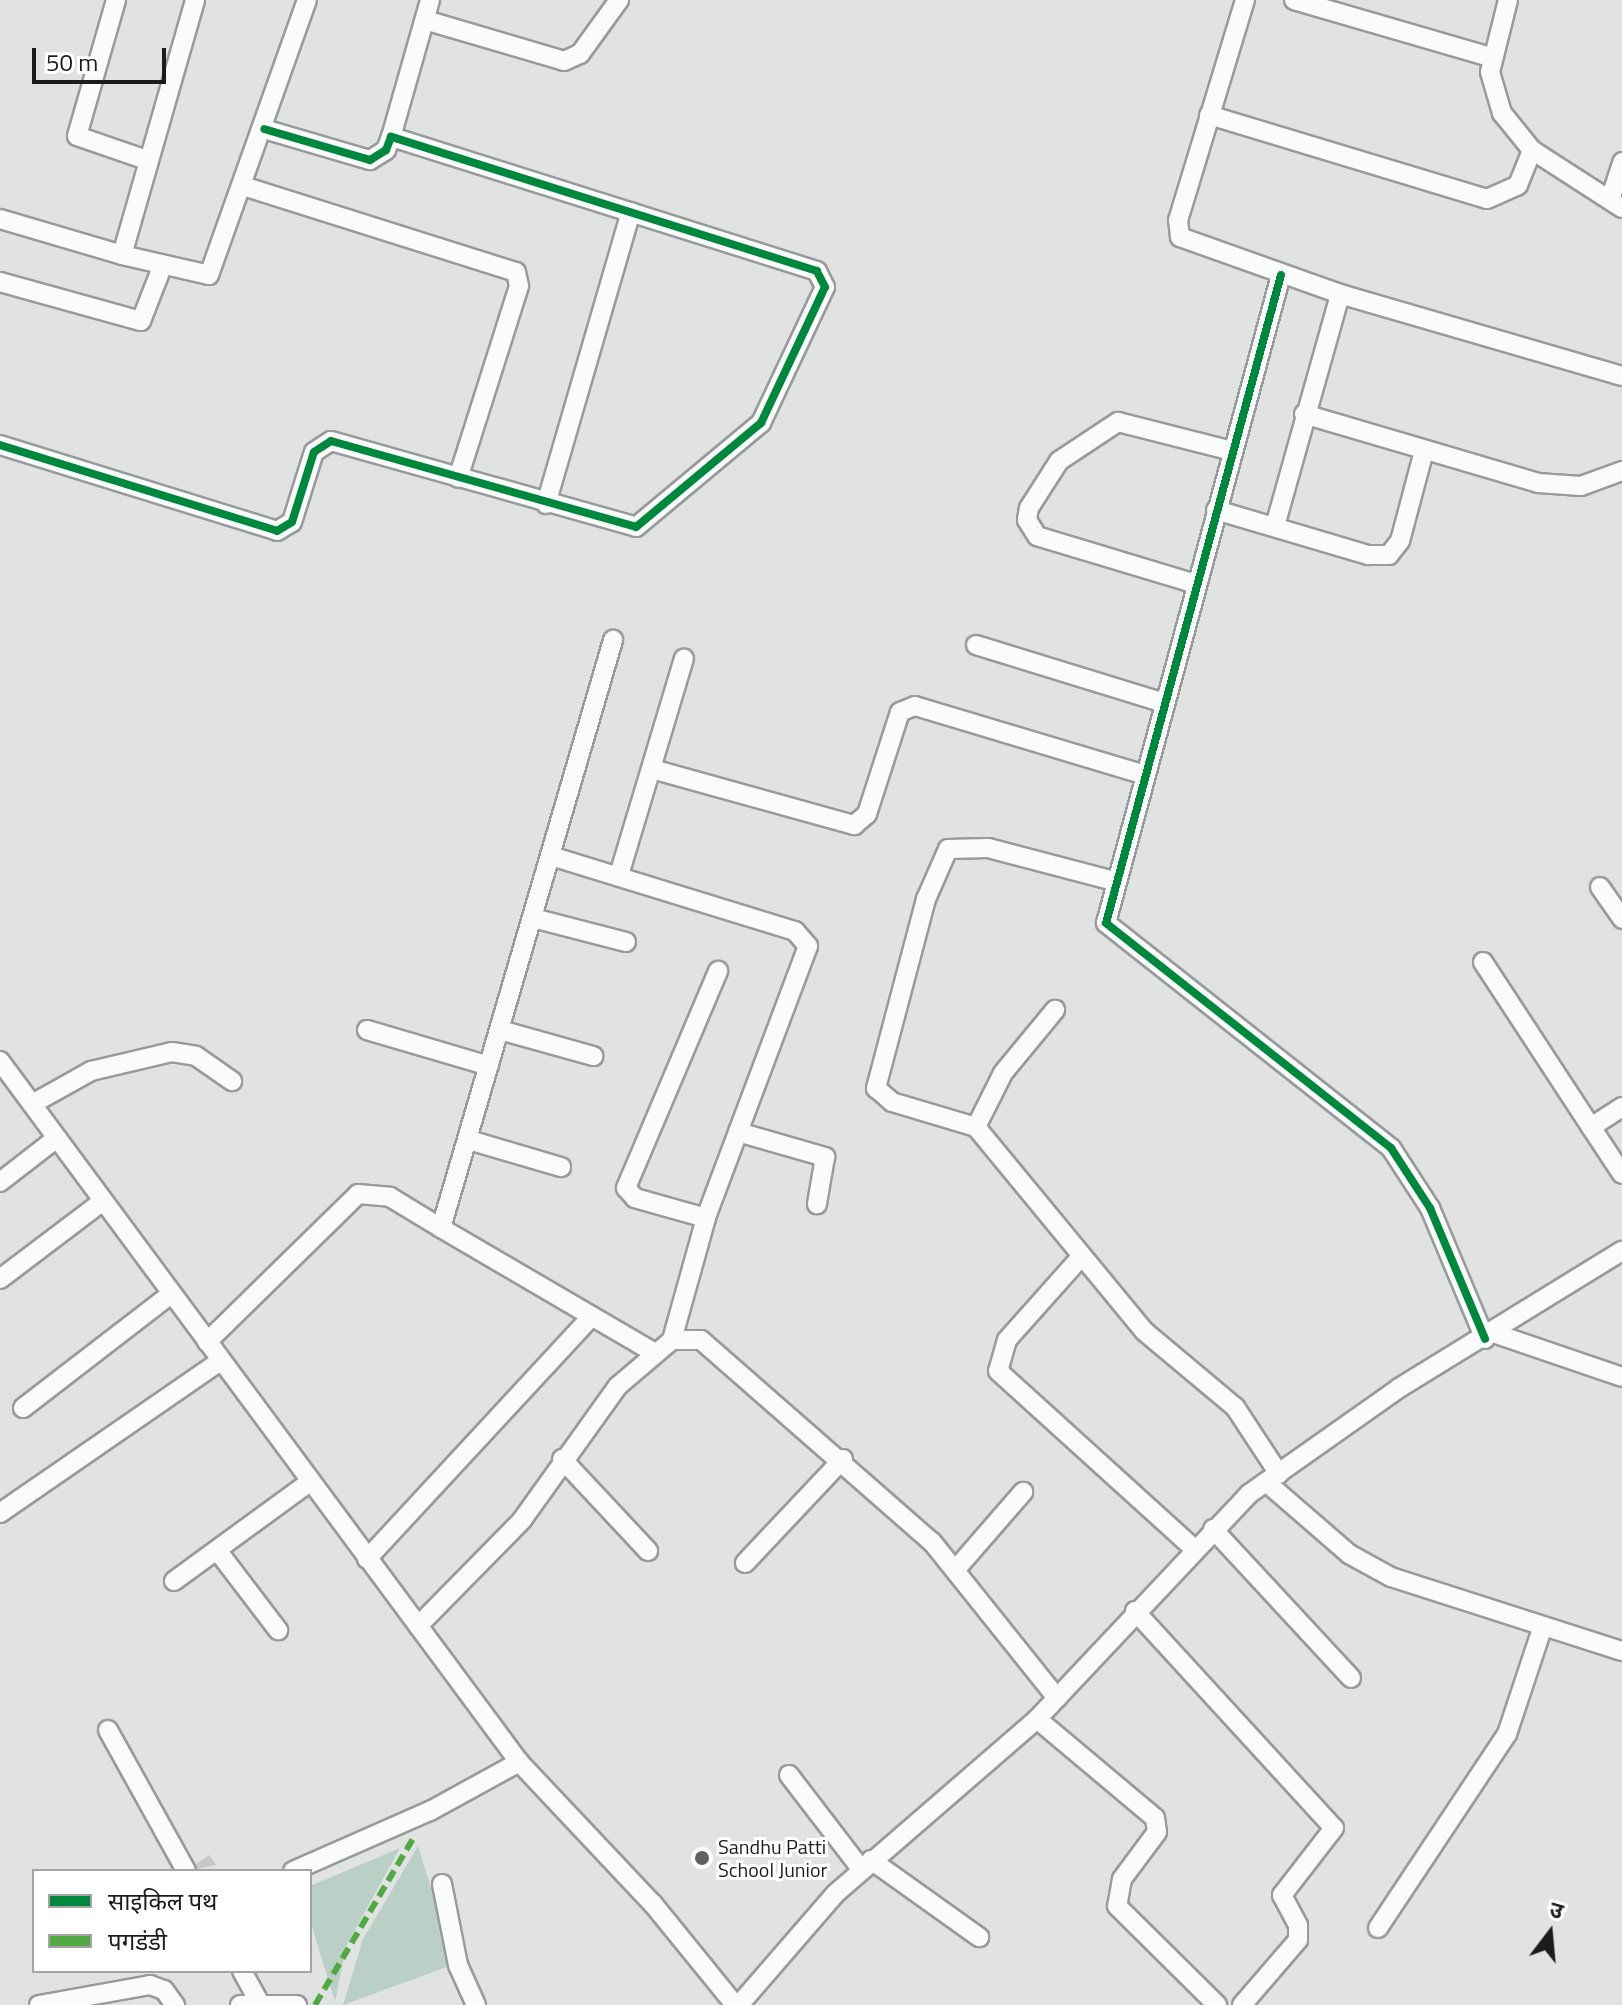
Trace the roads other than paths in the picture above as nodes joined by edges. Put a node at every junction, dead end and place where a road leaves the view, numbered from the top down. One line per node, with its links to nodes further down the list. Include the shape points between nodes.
1 (116, 0): 15 (street, via 77,136)
2 (195, 0): 15 (street)
3 (307, 0): 12 (street)
4 (430, 0): 9 (street)
5 (619, 0): 9 (street, via 580,54 564,61)
6 (1245, 0): 11 (street)
7 (1294, 0): 10 (street)
8 (1508, 0): 10 (street)
9 (425, 20): 13 (street)
10 (1493, 58): 14 (street, via 1495,97)
11 (1209, 115): 14 (street, via 1487,199 1518,185); 23 (street, via 1177,232 1195,245)
12 (264, 129): 13 (street, via 370,160); 17 (street)
13 (391, 137): 19 (street)
14 (1532, 150): 18 (street)
15 (149, 161): 21 (street)
16 (1622, 162): 18 (street)
17 (243, 186): 22 (street, via 209,275); 32 (street, via 516,272 519,286)
18 (1616, 204)
19 (631, 212): 33 (street); 33 (street, via 817,271 825,287 761,423 643,523 628,528)
20 (0, 219): 21 (street)
21 (122, 255): 22 (street)
22 (162, 267): 24 (street, via 141,321)
23 (1281, 275): 25 (street); 29 (street)
24 (0, 282)
25 (1340, 294): 26 (street); 27 (street)
26 (1622, 376)
27 (1304, 414): 30 (street); 35 (street)
28 (0, 445): 32 (street, via 282,532 292,522 314,452 324,441)
29 (1233, 451): 34 (street); 36 (street, via 1118,422 1059,461 1029,508 1027,520 1037,536)
30 (1424, 451): 31 (street, via 1569,487); 35 (street, via 1400,541 1389,555 1368,555)
31 (1622, 471)
32 (458, 478): 33 (street)
33 (546, 504)
34 (1216, 510): 35 (street); 36 (street)
35 (1275, 526)
36 (1196, 584): 40 (street)
37 (613, 640): 43 (street)
38 (976, 645): 40 (street)
39 (684, 659): 41 (street)
40 (1164, 703): 42 (street)
41 (652, 769): 42 (street, via 854,825 867,814 900,712 915,706); 44 (street)
42 (1145, 775): 45 (street)
43 (551, 856): 44 (street); 47 (street)
44 (619, 875): 63 (street, via 795,931 808,946)
45 (1114, 881): 61 (street, via 988,848 958,845 944,854 874,1083 884,1099); 78 (street, via 1105,915 1111,931 1391,1148 1430,1208)
46 (1600, 887): 48 (street)
47 (533, 918): 49 (street); 54 (street)
48 (1622, 919)
49 (626, 942)
50 (1483, 962): 62 (street)
51 (718, 971): 71 (street, via 626,1188 635,1198)
52 (1055, 1010): 61 (street, via 1003,1073)
53 (367, 1030): 57 (street)
54 (500, 1030): 55 (street); 57 (street)
55 (593, 1056)
56 (0, 1061): 59 (street)
57 (489, 1066): 65 (street)
58 (232, 1081): 59 (street, via 196,1056 172,1052 91,1071)
59 (32, 1104): 64 (street)
60 (1622, 1107): 62 (street)
61 (976, 1127): 74 (street)
62 (1591, 1127): 67 (street)
63 (738, 1132): 70 (street, via 825,1157); 71 (street)
64 (57, 1138): 68 (street); 69 (street)
65 (469, 1140): 66 (street); 72 (street)
66 (561, 1167)
67 (1622, 1174)
68 (0, 1182)
69 (103, 1201): 75 (street); 76 (street)
70 (817, 1204)
71 (706, 1218): 79 (street)
72 (441, 1228): 77 (street); 80 (street, via 390,1197 358,1194)
73 (1622, 1251): 78 (street)
74 (1080, 1258): 87 (street, via 1144,1331 1235,1407); 92 (street, via 1007,1340 998,1371)
75 (0, 1279)
76 (171, 1294): 80 (street); 84 (street)
77 (592, 1316): 81 (street); 95 (street)
78 (1489, 1336): 83 (street); 87 (street, via 1399,1388)
79 (672, 1340): 81 (street); 86 (street, via 713,1346)
80 (207, 1342): 82 (street)
81 (653, 1352): 85 (street)
82 (220, 1361): 88 (street); 90 (street)
83 (1622, 1377)
84 (23, 1408)
85 (562, 1459): 94 (street); 100 (street, via 513,1530)
86 (843, 1459): 96 (street); 97 (street)
87 (1272, 1478): 91 (street); 101 (street, via 1373,1568)
88 (310, 1482): 93 (street); 95 (street)
89 (1023, 1492): 97 (street)
90 (0, 1513)
91 (1213, 1529): 92 (street); 104 (street)
92 (1193, 1548): 99 (street)
93 (217, 1550): 98 (street); 102 (street)
94 (648, 1551)
95 (367, 1559): 100 (street)
96 (745, 1563)
97 (957, 1568): 105 (street)
98 (174, 1581)
99 (1135, 1611): 105 (street); 125 (street, via 1334,1828 1282,1895 1298,1925 1298,1940)
100 (418, 1626): 108 (street)
101 (1542, 1629): 103 (street); 114 (street, via 1507,1734)
102 (278, 1630)
103 (1622, 1651)
104 (1351, 1678)
105 (1057, 1698): 106 (street)
106 (1037, 1719): 110 (street); 124 (street, via 1155,1818 1157,1832 1122,1879 1117,1906)
107 (108, 1730): 111 (street)
108 (519, 1762): 112 (street, via 430,1811); 123 (street, via 653,1904)
109 (789, 1775): 110 (street)
110 (866, 1865): 115 (street); 123 (street)
111 (185, 1869)
112 (298, 1869)
113 (442, 1884): 122 (street, via 458,1965)
114 (1378, 1928)
115 (979, 1937)
116 (243, 1973): 117 (street)
117 (260, 2003): 120 (street); 121 (street)
118 (39, 2005): 119 (street, via 150,1985 164,1990)
119 (175, 2005)
120 (240, 2005)
121 (297, 2005)
122 (476, 2005)
123 (737, 2005)
124 (1215, 2005)
125 (1242, 2005)

